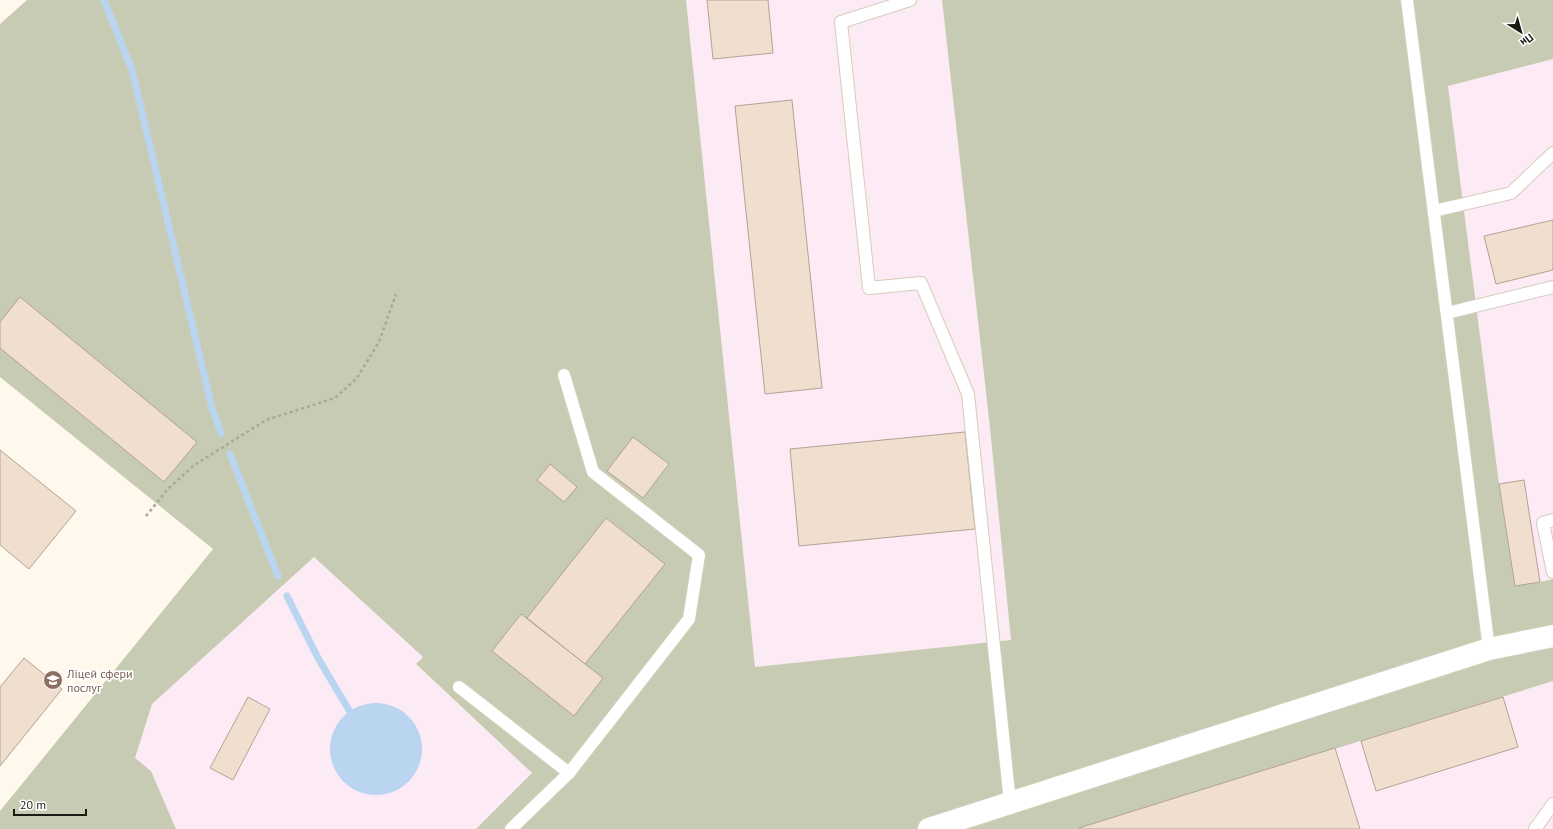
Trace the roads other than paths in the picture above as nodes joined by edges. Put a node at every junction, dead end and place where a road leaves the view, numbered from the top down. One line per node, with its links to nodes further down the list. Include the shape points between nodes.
1 (910, 0): 14 (lane, via 841,22 869,288 921,283 968,394)
2 (1407, 0): 4 (lane)
3 (1553, 153): 4 (lane, via 1511,193)
4 (1434, 211): 6 (lane)
5 (1553, 287): 6 (lane)
6 (1447, 313): 11 (lane)
7 (564, 374): 13 (lane, via 594,472 699,555 689,619)
8 (1553, 520): 9 (lane, via 1543,523)
9 (1553, 572)
10 (1552, 640): 11 (street)
11 (1489, 649): 14 (street)
12 (459, 687): 13 (lane)
13 (569, 773): 16 (lane)
14 (1010, 803): 17 (street)
15 (1553, 804): 18 (lane)
16 (511, 829)
17 (929, 829)
18 (1535, 829)

